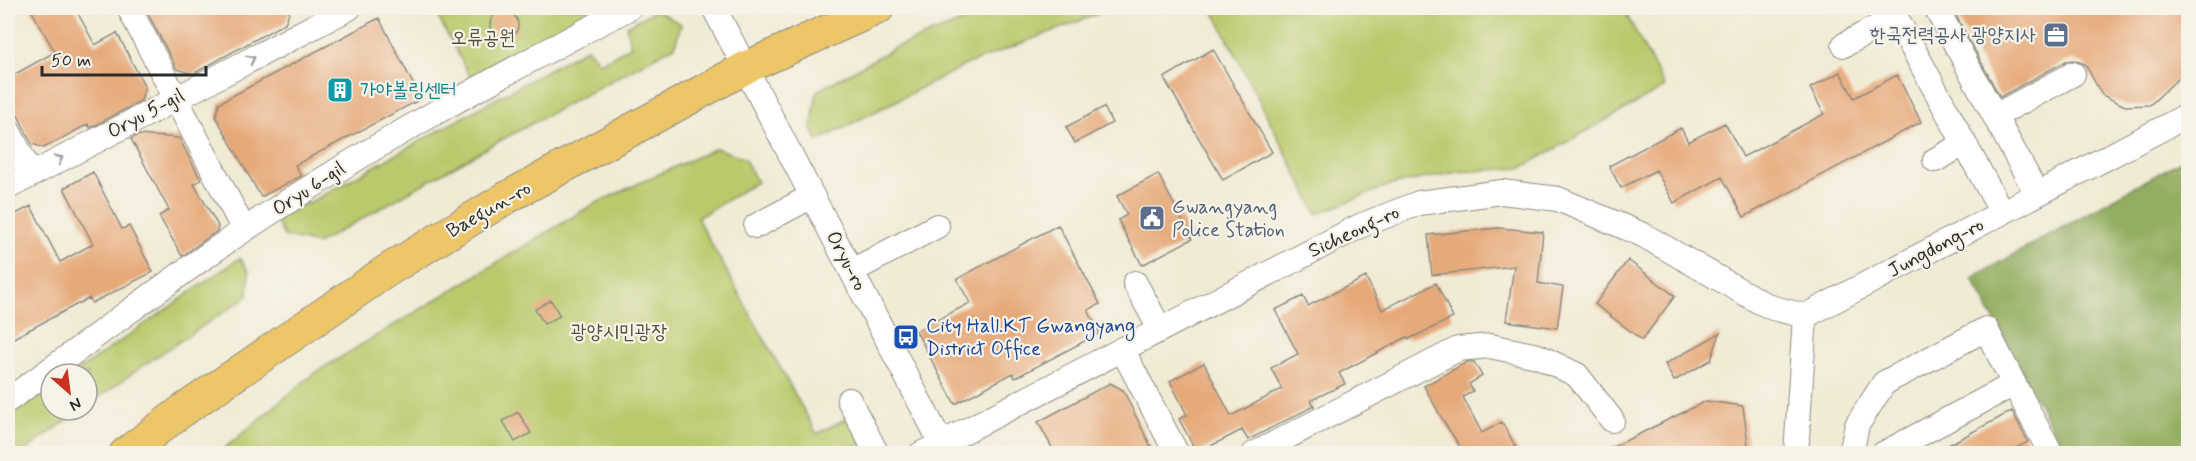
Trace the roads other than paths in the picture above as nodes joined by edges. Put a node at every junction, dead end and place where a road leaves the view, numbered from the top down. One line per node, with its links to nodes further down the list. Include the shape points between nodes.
1 (129, 8): 12 (street)
2 (349, 8): 8 (street, Oryu 5-gil)
3 (630, 8): 25 (street, Oryu 6-gil, via 518,66 355,159)
4 (714, 8): 10 (street, Oryu-ro)
5 (878, 8): 10 (main road, Baegun-ro)
6 (1936, 8): 14 (street)
7 (1893, 13): 9 (street); 16 (street)
8 (321, 14): 12 (street, Oryu 5-gil, one-way to 8)
9 (1844, 45)
10 (746, 68): 21 (street, Oryu-ro); 36 (main road, Baegun-ro, via 506,198 388,270)
11 (2073, 74): 14 (street)
12 (176, 98): 18 (street, Oryu 5-gil, one-way to 12); 25 (street)
13 (2188, 114): 20 (street, Jungdong-ro)
14 (1995, 116): 20 (street)
15 (8, 130): 18 (street)
16 (1964, 144): 17 (street); 22 (street)
17 (1935, 160)
18 (31, 174): 19 (street, Oryu 5-gil)
19 (8, 186)
20 (2037, 194): 22 (street, Jungdong-ro)
21 (812, 196): 23 (street); 26 (street, Oryu-ro)
22 (2002, 213): 28 (street, Jungdong-ro)
23 (756, 226)
24 (937, 226): 26 (street)
25 (244, 230): 32 (street, Oryu 6-gil)
26 (852, 271): 35 (street, Oryu-ro)
27 (1136, 283): 29 (street)
28 (1805, 316): 29 (street, Sicheong-ro, via 1760,302 1643,235 1558,199 1502,192 1419,203 1360,226); 40 (street)
29 (1160, 329): 30 (street, Sicheong-ro)
30 (1122, 349): 35 (street, Sicheong-ro); 38 (street)
31 (2014, 384): 41 (street, via 1986,329 1884,383 1857,425); 42 (street); 43 (street)
32 (8, 400)
33 (849, 400): 37 (street)
34 (1612, 420): 39 (street, via 1577,375 1539,356 1490,346 1458,349)
35 (936, 450)
36 (125, 453)
37 (877, 453)
38 (1177, 453)
39 (1254, 453)
40 (1797, 453)
41 (1851, 453)
42 (1883, 453)
43 (2051, 453)

